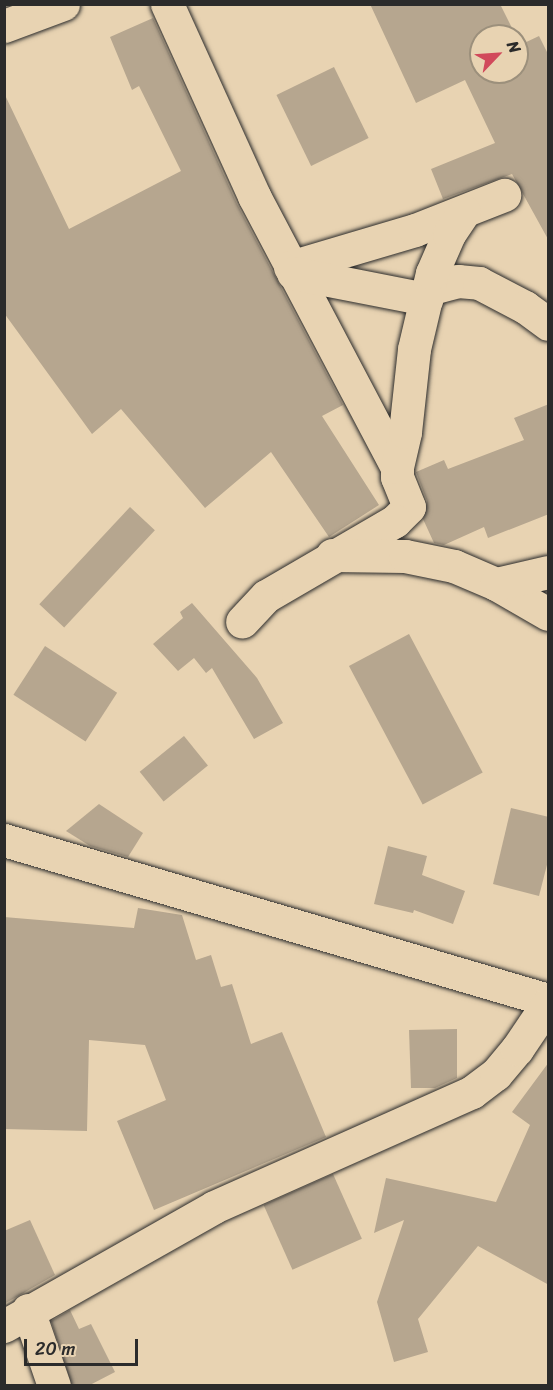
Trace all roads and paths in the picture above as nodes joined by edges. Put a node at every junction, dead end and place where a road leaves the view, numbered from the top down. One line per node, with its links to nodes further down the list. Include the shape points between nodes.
1 (63, 4): 3 (street)
2 (167, 4): 6 (street)
3 (4, 26)
4 (504, 195): 5 (street)
5 (464, 212): 6 (street); 7 (street, via 440,252)
6 (292, 270): 7 (street); 9 (street)
7 (427, 294): 8 (street, via 458,281 479,283); 9 (street, via 414,349 407,421)
8 (549, 324)
9 (397, 467): 10 (street, via 409,507 395,521)
10 (332, 555): 12 (street, via 405,556 454,566); 14 (street, via 266,596)
11 (549, 572): 12 (street)
12 (496, 584): 13 (street)
13 (549, 614)
14 (242, 622)
15 (4, 840): 16 (street)
16 (549, 1001): 17 (street, via 496,1074 472,1092 245,1191)
17 (16, 1318): 18 (street)
18 (54, 1386)

